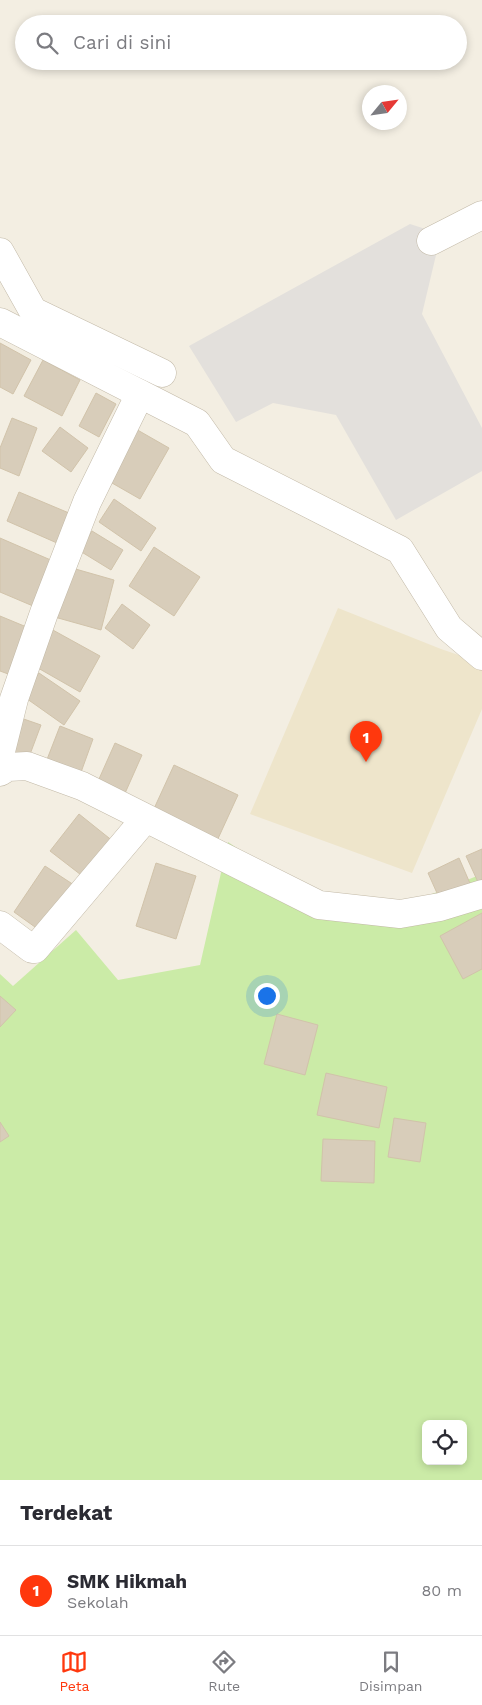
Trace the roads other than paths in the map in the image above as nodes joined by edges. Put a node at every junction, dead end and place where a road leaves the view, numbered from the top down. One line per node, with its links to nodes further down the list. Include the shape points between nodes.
1 (482, 214): 2 (street)
2 (431, 241)
3 (3, 270): 5 (street, via 33,311)
4 (0, 322): 6 (street)
5 (162, 373)
6 (140, 394): 7 (street, via 196,423 223,460 400,550 449,628); 8 (street, via 88,502 44,613 14,699)
7 (482, 656)
8 (0, 755)
9 (0, 772): 10 (street, via 27,766 82,786)
10 (145, 818): 11 (street, via 319,905 400,914 440,907); 12 (street, via 35,949)
11 (482, 894)
12 (0, 925)

